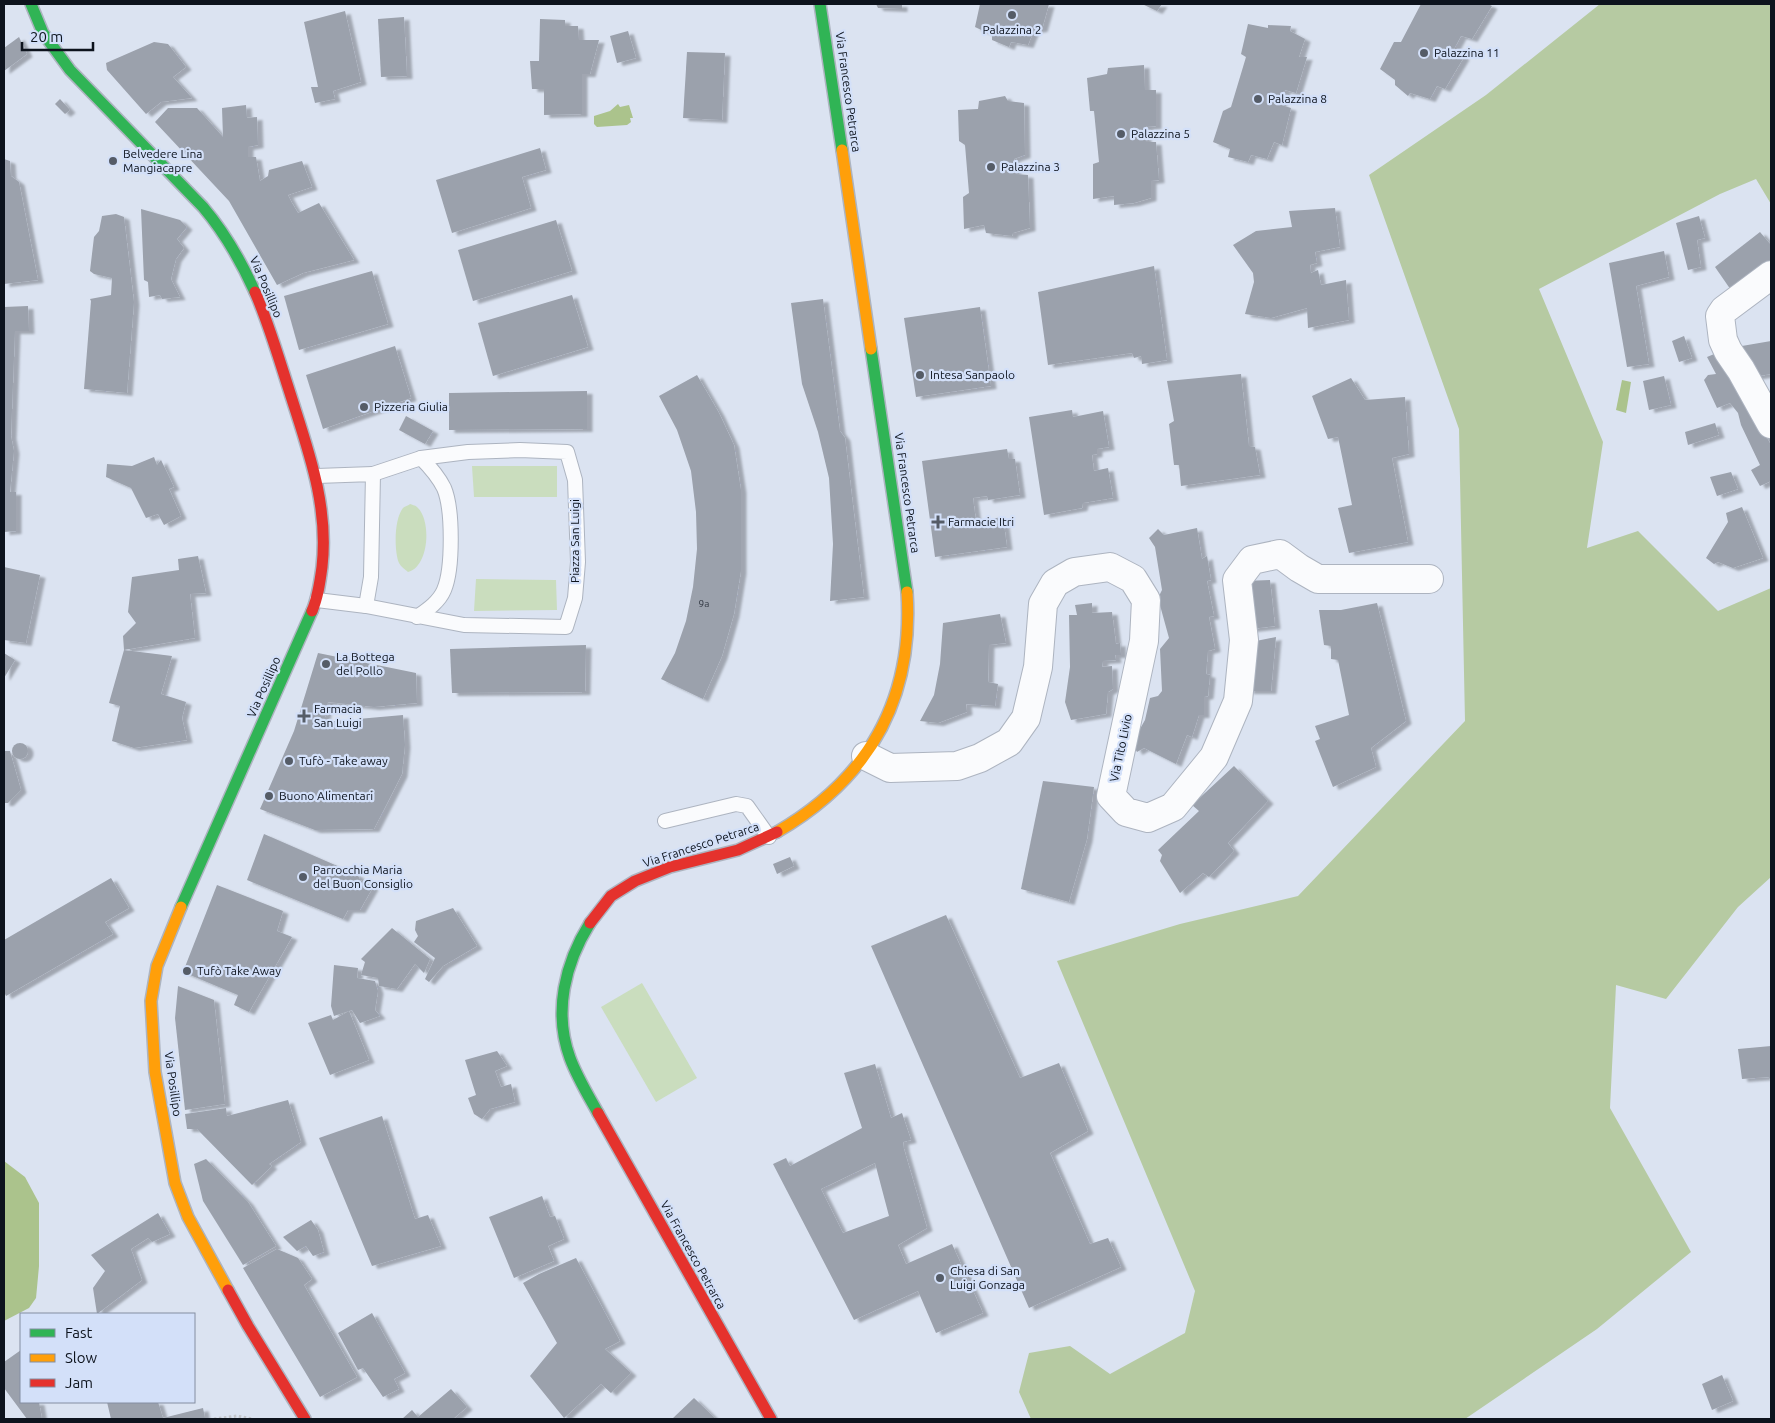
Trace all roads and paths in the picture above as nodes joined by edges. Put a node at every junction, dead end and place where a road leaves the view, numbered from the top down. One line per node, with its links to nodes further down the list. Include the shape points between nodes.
1 (31, 4): 7 (street, Via Posillipo, via 47,41 68,69 204,208 239,258 267,323)
2 (820, 4): 12 (street, Via Francesco Petrarca, via 907,593 908,630 902,672 887,715)
3 (1771, 275): 4 (street, via 1720,316 1728,351)
4 (1771, 424)
5 (421, 458): 6 (lane, Piazza San Luigi); 11 (lane, via 436,473 445,490 450,518 450,561 444,590 433,605); 11 (lane, Piazza San Luigi, via 494,451 567,452 575,480 578,562 575,598 566,628 464,625)
6 (373, 474): 7 (lane, Piazza San Luigi); 10 (lane, via 371,577)
7 (317, 476): 9 (street, Via Posillipo, via 324,524)
8 (1429, 579): 12 (street, Via Tito Livio, via 1318,579 1280,554 1252,560 1237,580 1244,640 1238,701 1214,757 1173,808 1148,818 1126,812 1111,796 1144,641 1146,600 1133,579 1110,567 1074,572 1055,583 1042,604 1038,666 1026,718 1009,742 957,766 890,768)
9 (317, 600): 10 (lane, Piazza San Luigi); 17 (street, Via Posillipo, via 172,928 157,966 151,1001 155,1072 175,1183 188,1217 248,1326)
10 (366, 606): 11 (lane, Piazza San Luigi)
11 (417, 617)
12 (866, 756): 14 (street, Via Francesco Petrarca, via 845,782)
13 (665, 821): 14 (lane, via 736,804 747,806)
14 (769, 838): 18 (street, Via Francesco Petrarca, via 662,870 618,890 596,912 567,969 563,1021 569,1056 590,1100)
15 (214, 1419): 16 (path, via 237,1416)
16 (252, 1419)
17 (305, 1419)
18 (770, 1419)

